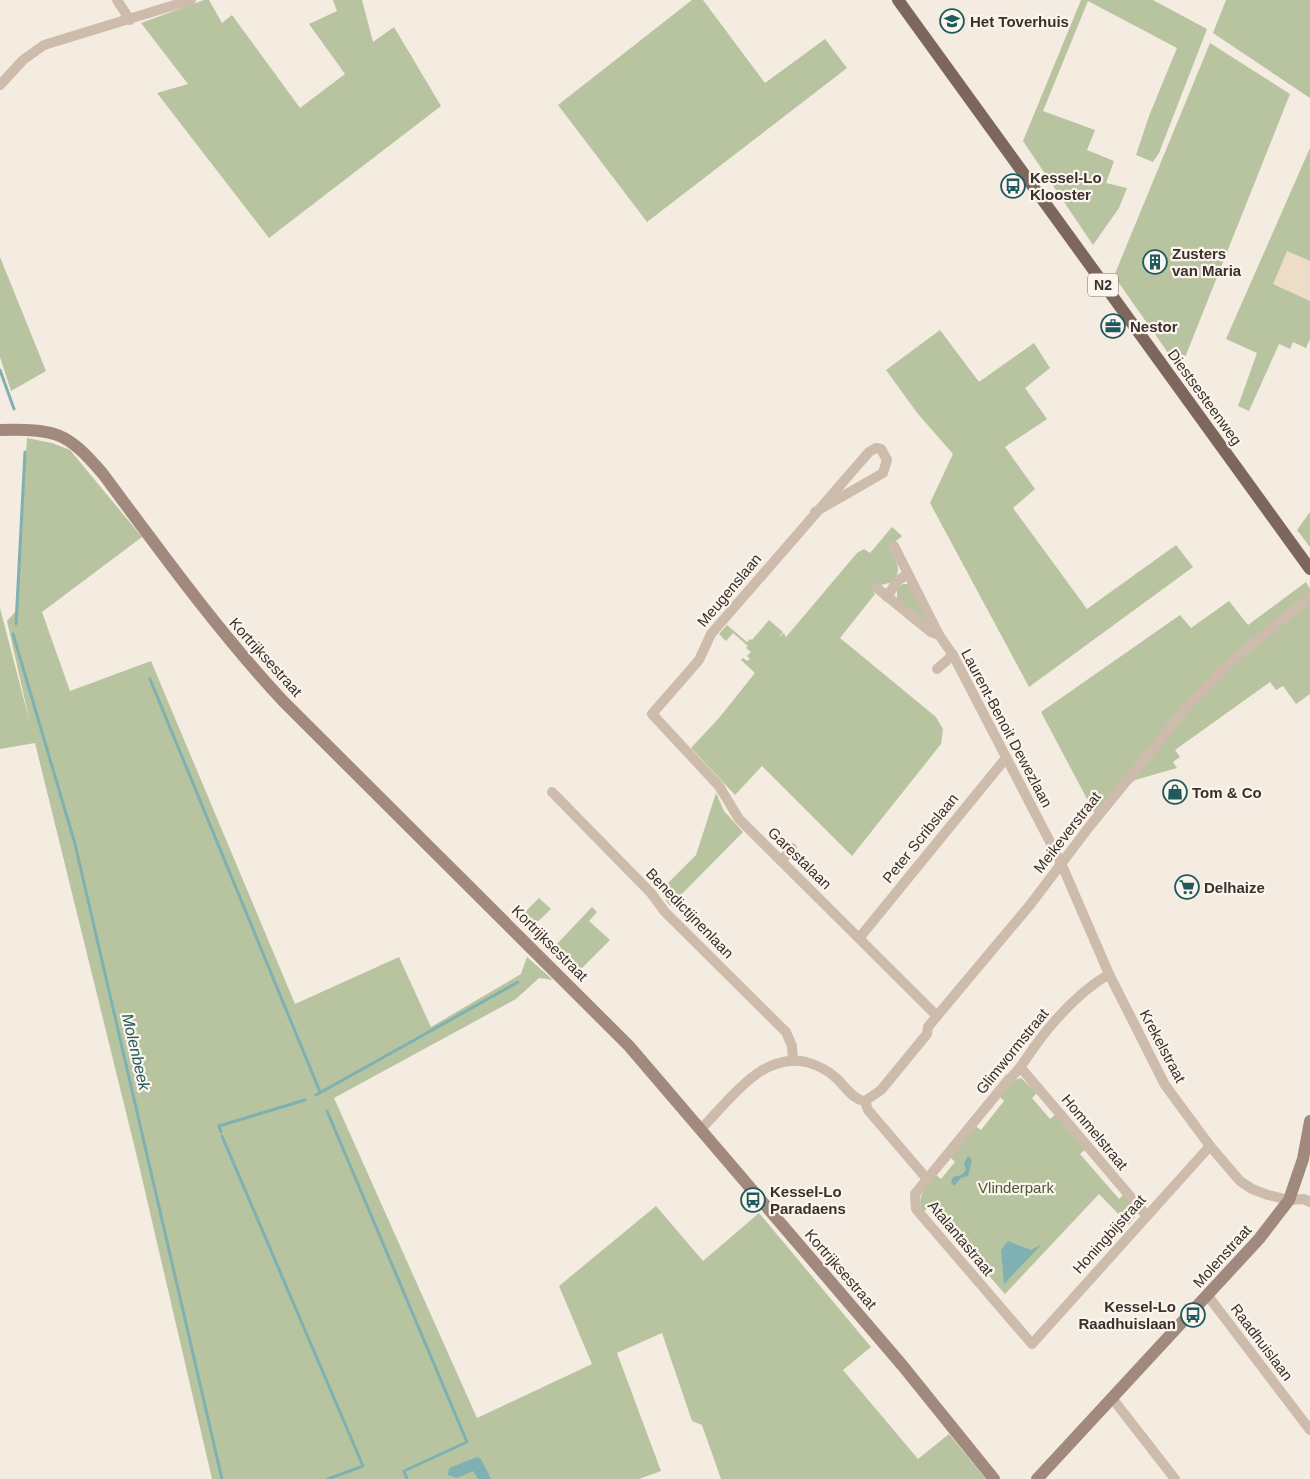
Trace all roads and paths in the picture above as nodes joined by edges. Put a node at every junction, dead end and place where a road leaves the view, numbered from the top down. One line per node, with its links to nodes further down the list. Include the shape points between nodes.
1 (117, 0): 4 (street)
2 (191, 0): 4 (street)
3 (898, 0): 11 (main road, Diestsesteenweg / N2)
4 (130, 20): 5 (street, via 44,46 23,60)
5 (0, 85)
6 (0, 430): 32 (street, Kortrijksestraat, via 36,430 54,433 73,442 103,474 249,665 622,1039)
7 (856, 466): 8 (street); 8 (street, Meugenslaan, via 876,448 884,453 887,460 884,471); 9 (street, Meugenslaan)
8 (867, 482): 9 (street, Meugenslaan)
9 (815, 512): 19 (street, Meugenslaan, via 710,634 699,660)
10 (894, 546): 12 (street, Laurent-Benoit Dewezlaan)
11 (1310, 569)
12 (908, 574): 14 (street); 16 (street, Laurent-Benoit Dewezlaan)
13 (877, 588): 14 (street, Laurent-Benoit Dewezlaan)
14 (888, 597): 16 (street, Laurent-Benoit Dewezlaan)
15 (1310, 597): 24 (street, Meikeverstraat, via 1226,666 1191,702)
16 (939, 635): 17 (street, Laurent-Benoit Dewezlaan)
17 (953, 656): 18 (street); 20 (street, Laurent-Benoit Dewezlaan)
18 (937, 668)
19 (652, 714): 23 (street, Garestalaan, via 718,786 739,819)
20 (1006, 758): 24 (street, Laurent-Benoit Dewezlaan); 25 (street, Peter Scribslaan)
21 (552, 792): 28 (street, Benedictijnenlaan, via 651,893 665,912 786,1032)
22 (792, 848): 23 (street)
23 (781, 861): 25 (street, Garestalaan)
24 (1061, 863): 26 (street, Krekelstraat); 27 (street, Meikeverstraat)
25 (860, 937): 27 (street, Garestalaan)
26 (1109, 974): 29 (street, Glimwormstraat, via 1074,999 1035,1046); 33 (street, Krekelstraat, via 1165,1085)
27 (937, 1016): 30 (street, Meikeverstraat, via 928,1027 928,1034 881,1090)
28 (793, 1060): 30 (street, via 823,1068 857,1100); 32 (street, via 760,1071)
29 (1022, 1068): 34 (street, Glimwormstraat, via 1009,1079); 37 (street, Hommelstraat)
30 (865, 1100): 34 (street, Atalantastraat, via 868,1110)
31 (1310, 1121): 35 (street, Molenstraat, via 1303,1159)
32 (701, 1129): 42 (street, Kortrijksestraat, via 896,1358)
33 (1210, 1146): 35 (street, Krekelstraat, via 1252,1190); 37 (street, Honingbijstraat)
34 (927, 1179): 39 (street, Atalantastraat, via 915,1194 916,1208)
35 (1289, 1200): 36 (street, Krekelstraat); 38 (street, Molenstraat)
36 (1310, 1202)
37 (1146, 1215): 39 (street, Honingbijstraat)
38 (1208, 1296): 40 (street, Molenstraat); 41 (street, Raadhuislaan)
39 (1032, 1344)
40 (1112, 1398): 43 (street, Molenstraat); 44 (street)
41 (1310, 1430)
42 (994, 1479)
43 (1037, 1479)
44 (1175, 1479)

